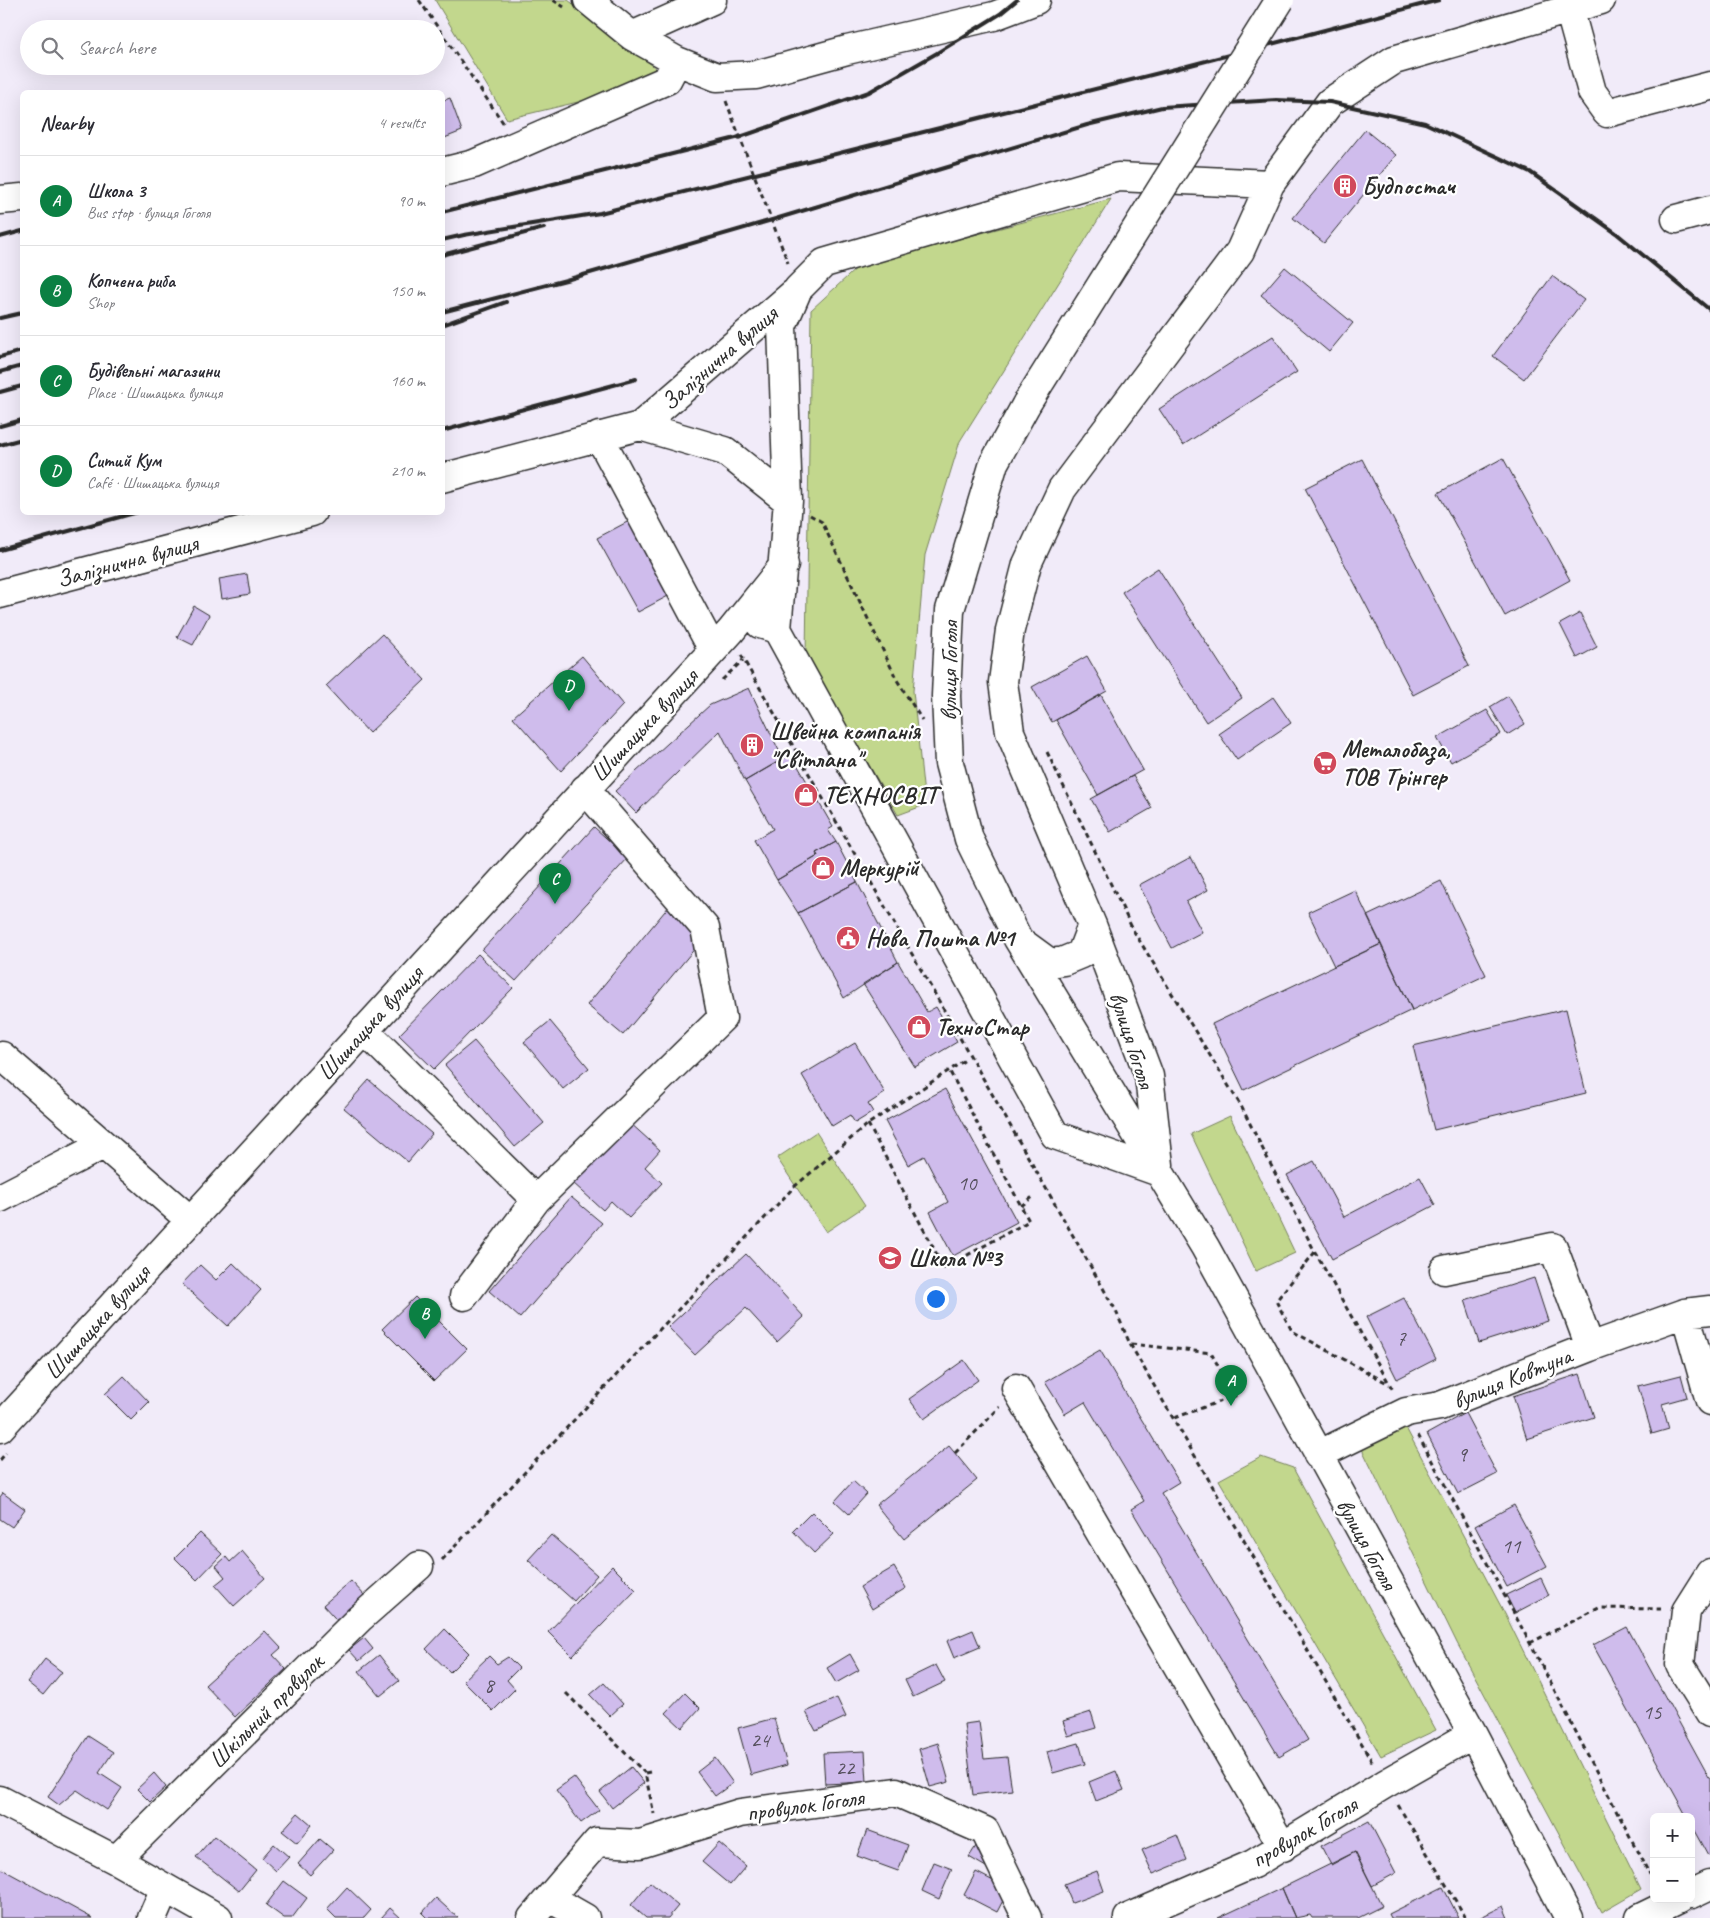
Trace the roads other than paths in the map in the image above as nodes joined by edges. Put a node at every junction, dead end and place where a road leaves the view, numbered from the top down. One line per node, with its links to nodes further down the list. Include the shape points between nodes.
1 (588, 0): 7 (street)
2 (712, 0): 7 (street)
3 (1036, 0): 8 (street, via 994,16 756,75 717,77)
4 (1280, 0): 28 (street, вулиця Гоголя, bridge, via 1027,403 994,463 950,610 946,696 949,763 969,839)
5 (1601, 0): 6 (street)
6 (1569, 8): 9 (street, via 1592,92 1607,113); 11 (street, via 1394,60 1330,102)
7 (632, 36): 8 (street)
8 (677, 61): 10 (street, via 667,80 474,164)
9 (1710, 86)
10 (445, 171)
11 (1270, 184): 16 (street, via 1118,177 824,262); 27 (street, via 1240,251 1062,489 1027,564 1010,630 1003,682 1010,732)
12 (20, 198): 13 (street)
13 (0, 200)
14 (1710, 210): 15 (street)
15 (1676, 219)
16 (798, 290): 17 (street, Залізнична вулиця); 20 (street, via 782,326)
17 (640, 426): 18 (street, Залізнична вулиця); 20 (street, Залізнична вулиця, via 725,451)
18 (599, 436): 19 (street, Залізнична вулиця); 25 (street)
19 (445, 477)
20 (788, 501): 22 (street)
21 (301, 515): 23 (street, Залізнична вулиця)
22 (784, 565): 24 (street); 25 (street, Шишацька вулиця)
23 (0, 594)
24 (777, 629): 25 (street); 32 (street)
25 (729, 633): 26 (street, Шишацька вулиця)
26 (585, 789): 29 (street, Шишацька вулиця); 36 (street, via 705,928 722,1018)
27 (1092, 925): 28 (street, вулиця Гоголя, via 1081,954 1064,962 1050,963); 34 (street, вулиця Гоголя, via 1149,1076)
28 (1018, 940): 31 (street, вулиця Гоголя)
29 (364, 1030): 36 (street); 37 (street, Шишацька вулиця)
30 (0, 1058): 33 (street, via 2,1056)
31 (1110, 1092): 32 (street, вулиця Гоголя, via 1113,1128 1092,1141); 34 (street, вулиця Гоголя)
32 (1055, 1135): 34 (street)
33 (103, 1145): 35 (street); 37 (street)
34 (1159, 1172): 45 (street, вулиця Гоголя, via 1205,1247)
35 (0, 1198)
36 (536, 1200): 39 (street)
37 (190, 1220): 44 (street, Шишацька вулиця)
38 (1444, 1270): 41 (street, via 1553,1247)
39 (464, 1296)
40 (1697, 1312): 41 (street, вулиця Ковтуна); 43 (street)
41 (1590, 1347): 45 (street, вулиця Ковтуна, via 1440,1406 1406,1412)
42 (1019, 1394): 51 (street)
43 (1710, 1401)
44 (0, 1428)
45 (1318, 1455): 49 (street, вулиця Гоголя)
46 (429, 1564): 52 (street, Шкільний провулок, via 359,1619)
47 (1710, 1573): 48 (street, via 1686,1610 1680,1665)
48 (1710, 1714)
49 (1473, 1734): 51 (street, провулок Гоголя); 64 (street, вулиця Гоголя)
50 (0, 1800): 52 (street)
51 (1283, 1847): 63 (street, провулок Гоголя, via 1253,1864)
52 (116, 1860): 54 (street)
53 (1710, 1885): 55 (street)
54 (165, 1888): 58 (street); 59 (street)
55 (1695, 1892)
56 (550, 1898): 60 (street, провулок Гоголя); 61 (street); 62 (street, провулок Гоголя, via 598,1842 640,1844 740,1813 896,1792 985,1831)
57 (1671, 1903): 65 (street)
58 (152, 1918)
59 (218, 1918)
60 (532, 1918)
61 (586, 1918)
62 (1027, 1918)
63 (1128, 1918)
64 (1569, 1918)
65 (1640, 1918)

